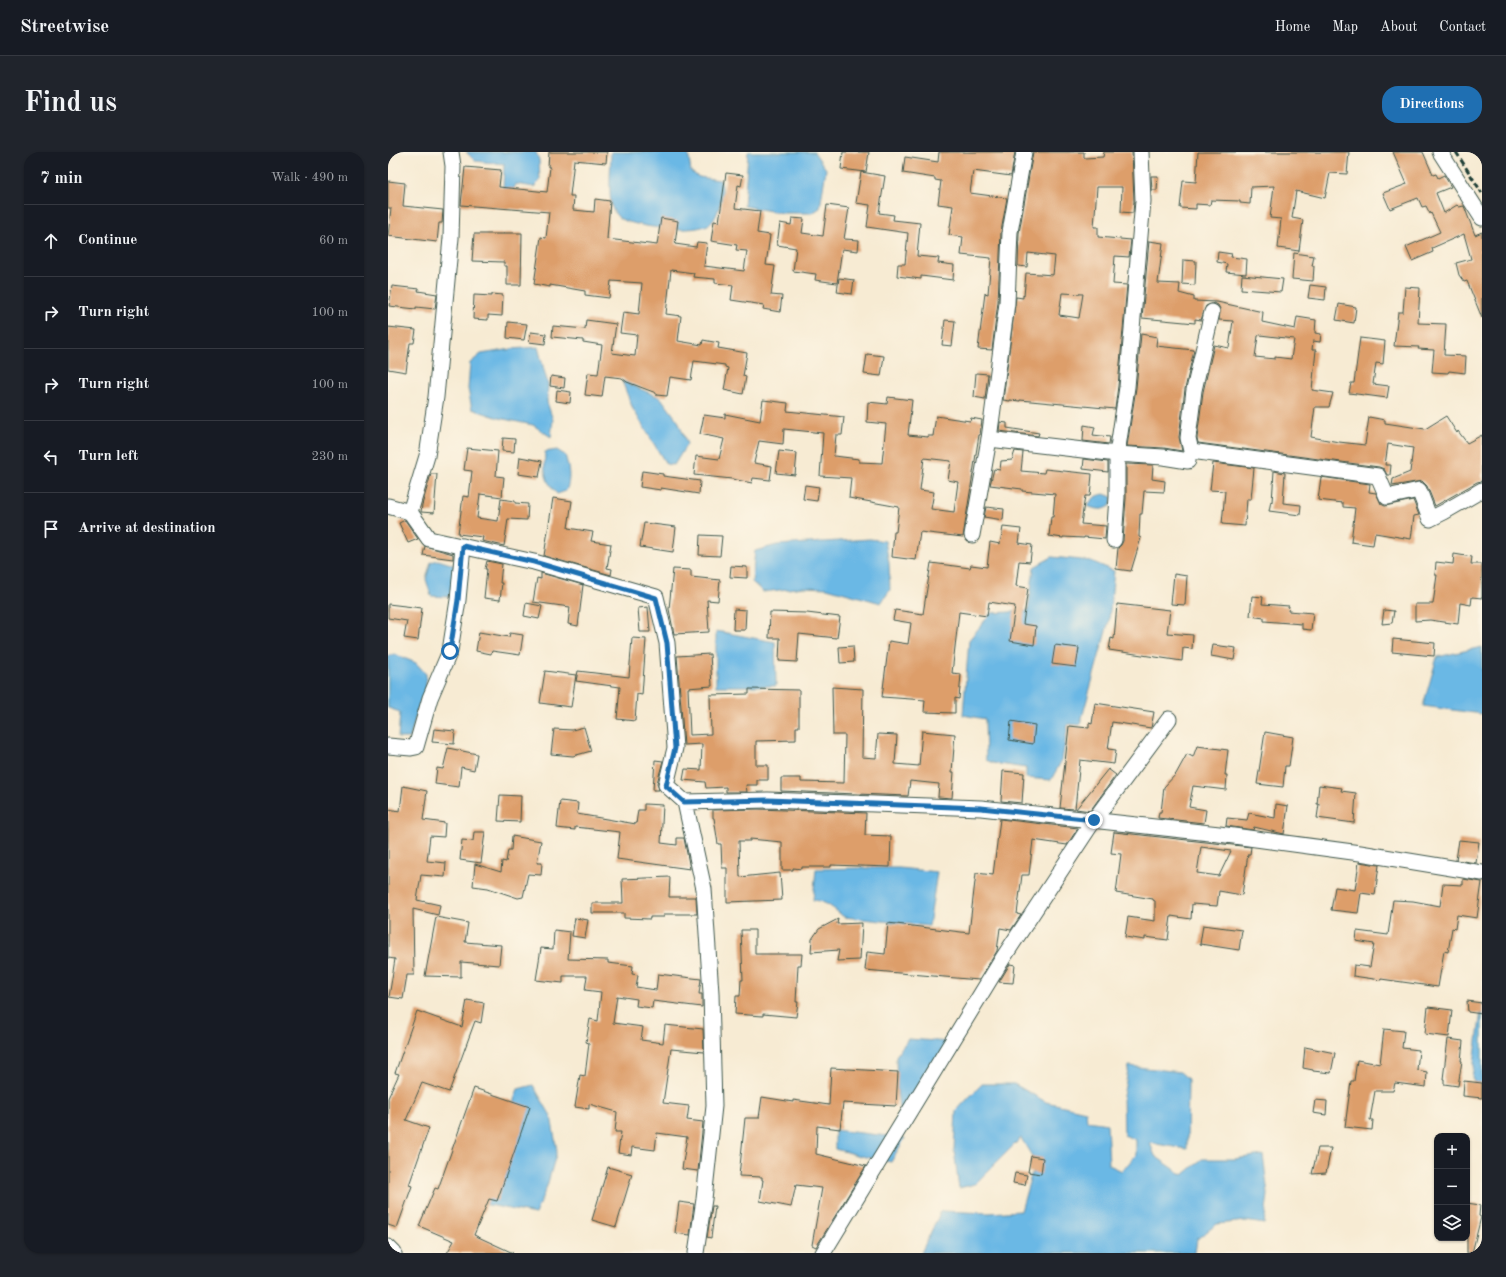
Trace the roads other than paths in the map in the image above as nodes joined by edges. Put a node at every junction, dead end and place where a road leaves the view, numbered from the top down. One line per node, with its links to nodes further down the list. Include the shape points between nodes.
1 (451, 152): 12 (street, via 451,238 436,397 427,456)
2 (1024, 152): 7 (street, via 1010,232 1007,304)
3 (1141, 152): 8 (street, via 1143,208 1127,386)
4 (1440, 152): 5 (street)
5 (1482, 218)
6 (1212, 312): 10 (street, via 1194,390 1188,438 1191,451 1378,476 1387,497 1419,490 1430,519)
7 (989, 439): 8 (street); 13 (street)
8 (1117, 454): 9 (street); 14 (street)
9 (1188, 461)
10 (1482, 490)
11 (388, 506): 12 (street)
12 (410, 512): 15 (street, via 429,539)
13 (972, 535)
14 (1114, 540)
15 (463, 546): 17 (street, via 450,651 430,698 416,747); 18 (street, via 534,562 656,598 667,643 675,748 666,786)
16 (1169, 719): 19 (street)
17 (388, 746)
18 (684, 802): 19 (street, via 768,800 965,808); 23 (street, via 704,889 711,993 714,1106)
19 (1094, 820): 20 (street, via 1360,852); 24 (street, via 1003,958)
20 (1482, 873)
21 (388, 1247): 22 (street)
22 (394, 1253)
23 (696, 1253)
24 (823, 1253)

